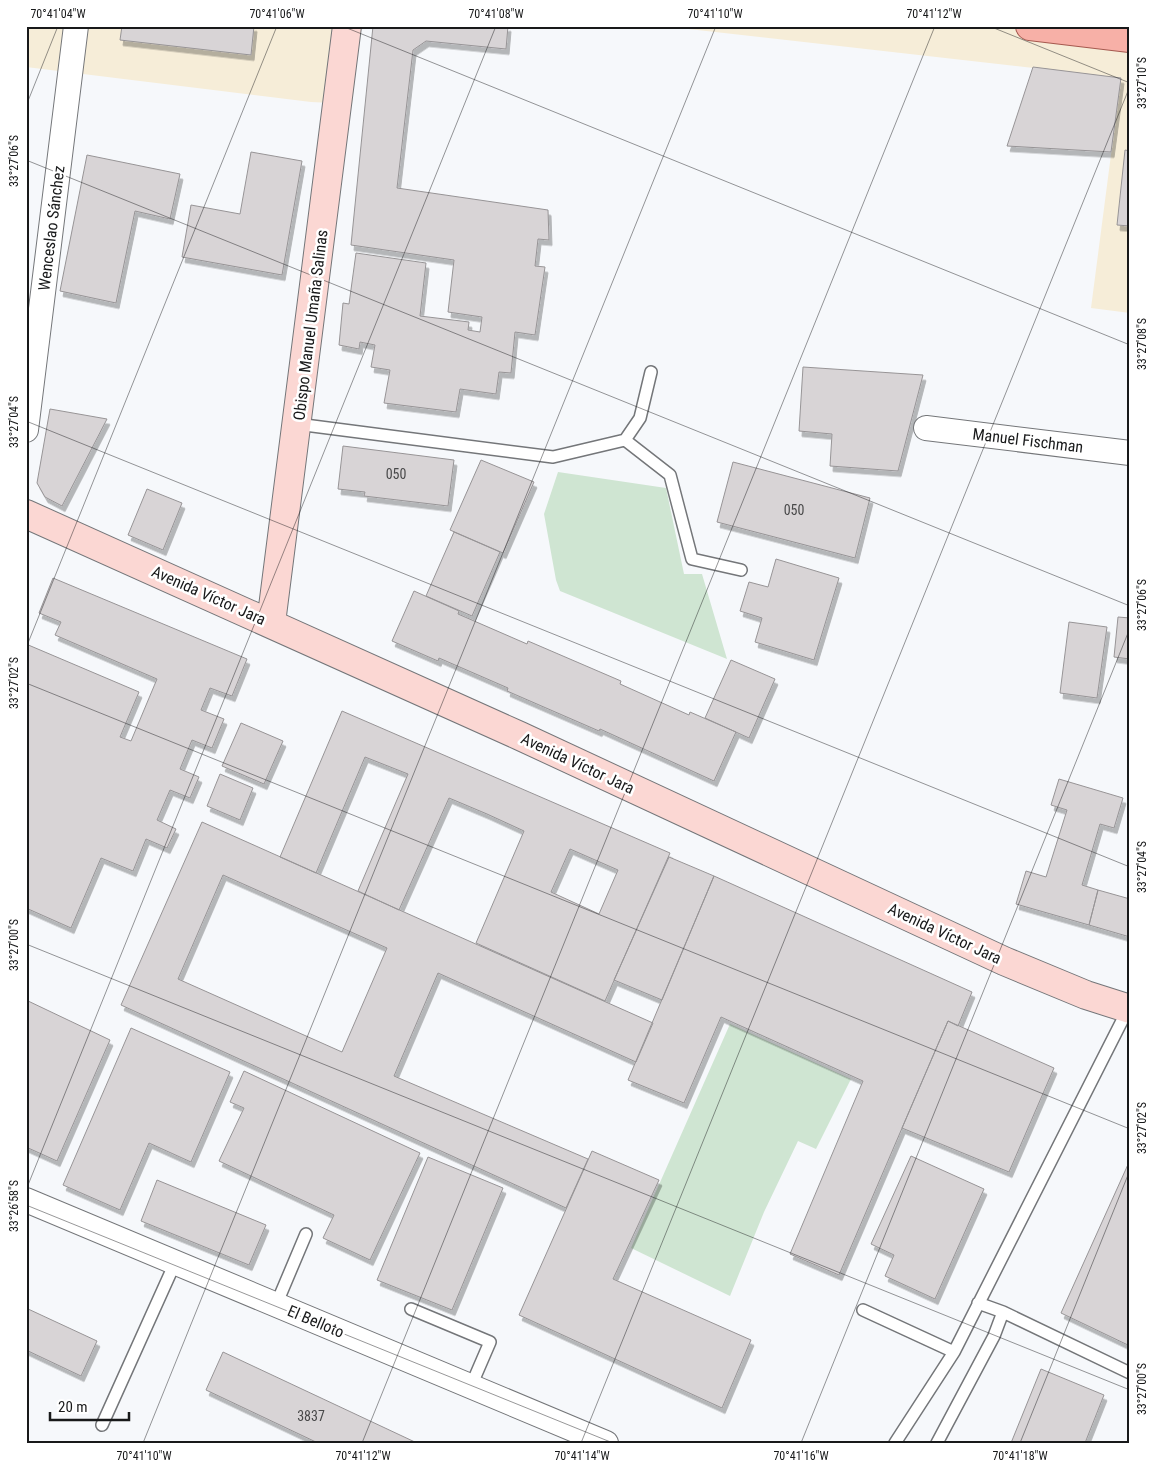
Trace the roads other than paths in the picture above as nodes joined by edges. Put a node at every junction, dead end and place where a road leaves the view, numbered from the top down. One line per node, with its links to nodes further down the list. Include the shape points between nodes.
1 (76, 26): 8 (street, Wenceslao Sánchez)
2 (347, 26): 6 (main road, Obispo Manuel Umaña Salinas)
3 (1030, 26): 4 (main road)
4 (1130, 38)
5 (651, 372): 9 (lane, via 640,418)
6 (297, 424): 9 (lane, via 553,457); 13 (main road, Obispo Manuel Umaña Salinas)
7 (926, 428): 10 (street, Manuel Fischman)
8 (26, 430)
9 (625, 440): 12 (lane, via 670,475 692,559)
10 (1130, 453)
11 (26, 514): 13 (main road, Avenida Víctor Jara)
12 (741, 570)
13 (271, 623): 14 (main road, Avenida Víctor Jara, via 1004,961)
14 (1129, 1009): 18 (lane)
15 (26, 1200): 17 (street, El Belloto)
16 (306, 1234): 19 (lane)
17 (175, 1263): 19 (street, El Belloto); 26 (lane)
18 (978, 1303): 22 (lane); 23 (lane)
19 (276, 1305): 25 (street, El Belloto)
20 (411, 1309): 25 (lane, via 490,1342)
21 (863, 1310): 23 (lane)
22 (1003, 1312): 24 (lane); 29 (lane, via 994,1336)
23 (954, 1352): 28 (lane)
24 (1130, 1373)
25 (471, 1386): 27 (street, El Belloto)
26 (102, 1425)
27 (606, 1443)
28 (895, 1443)
29 (937, 1443)

